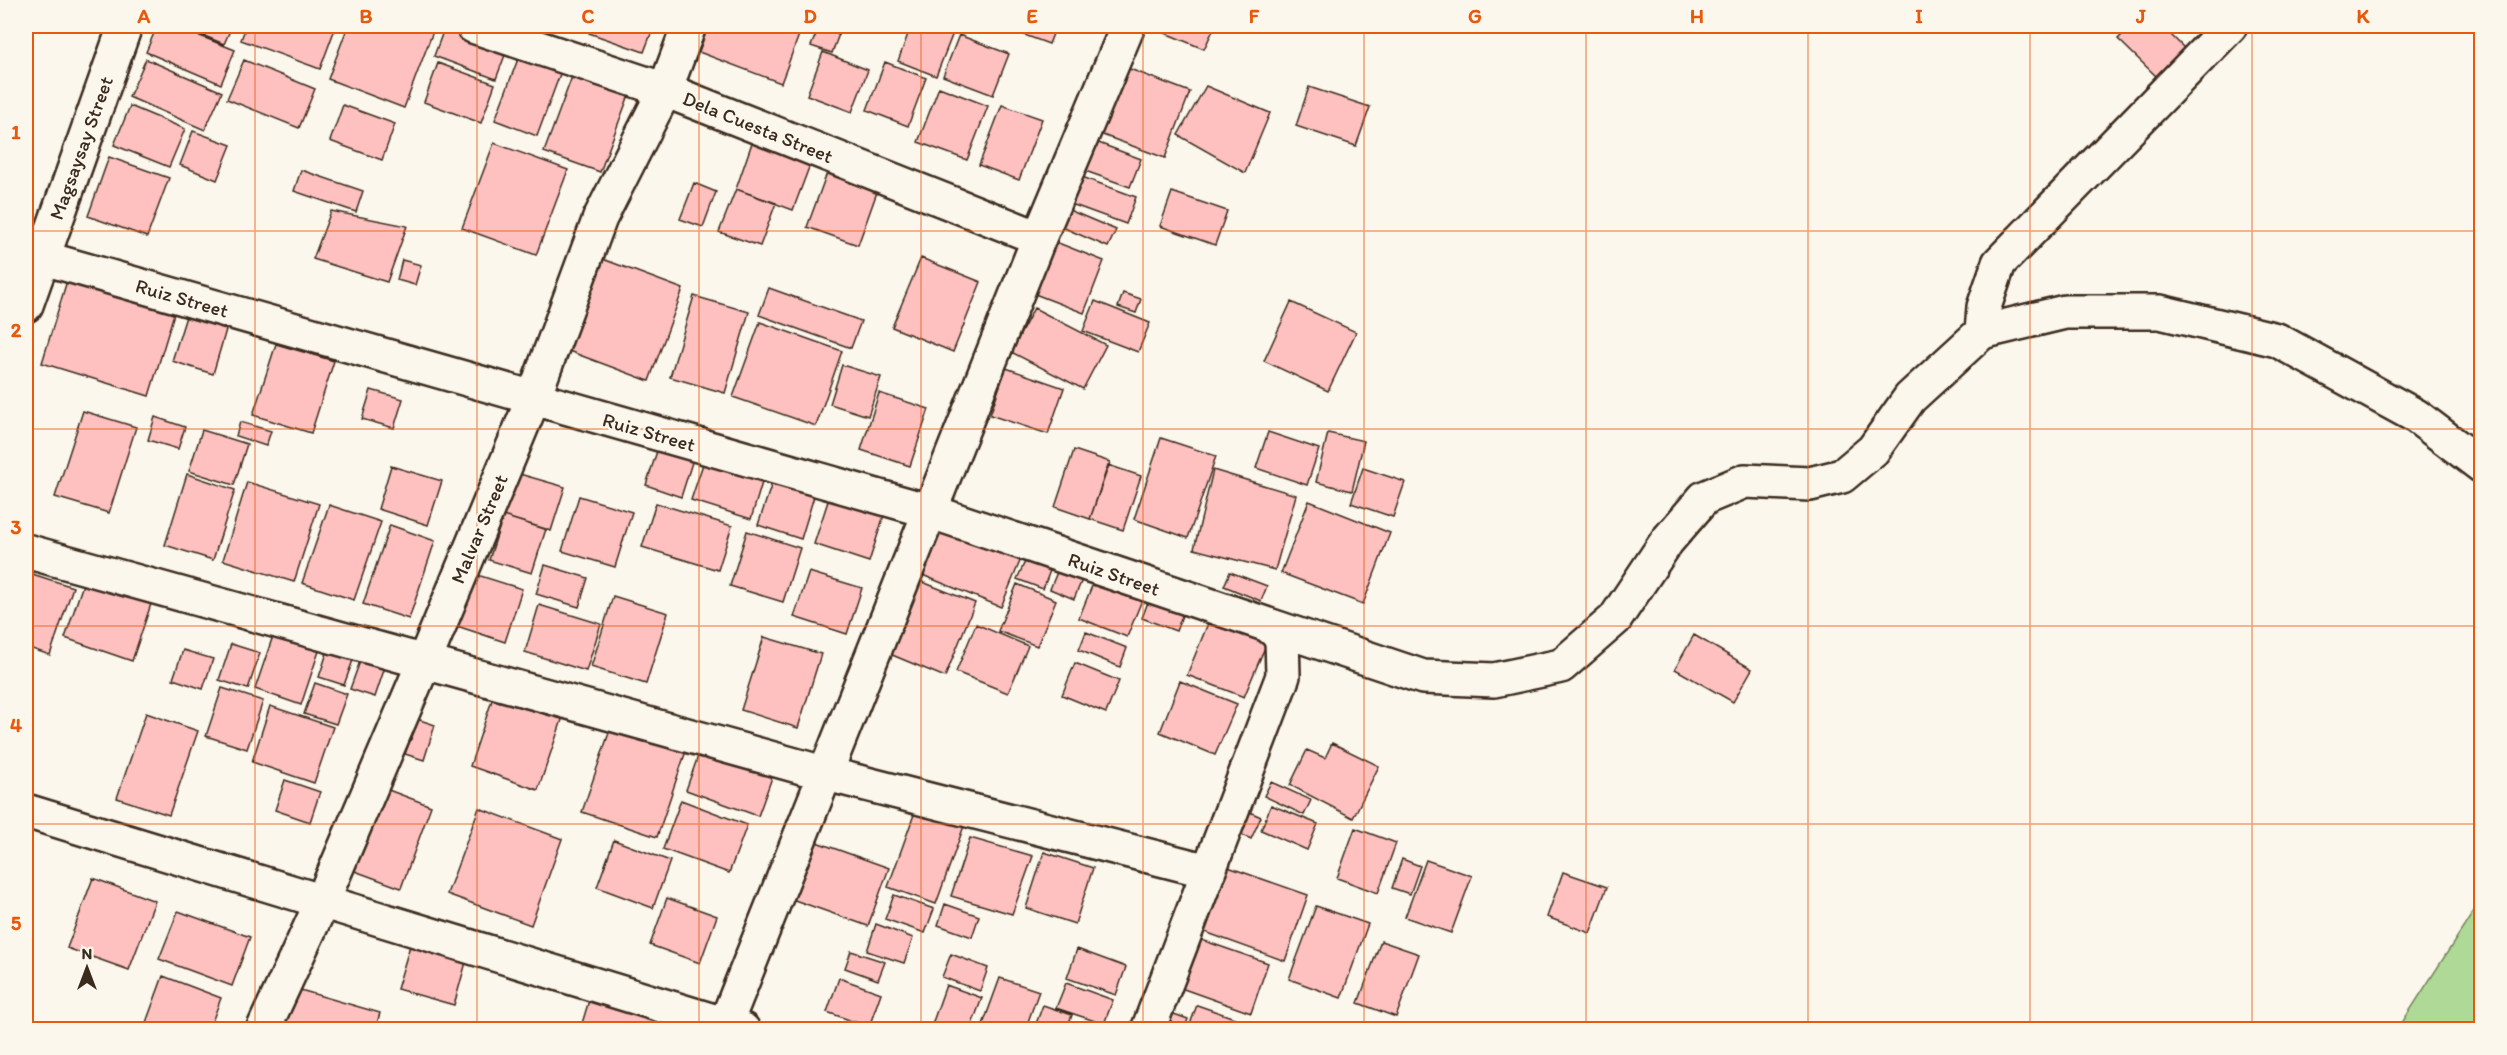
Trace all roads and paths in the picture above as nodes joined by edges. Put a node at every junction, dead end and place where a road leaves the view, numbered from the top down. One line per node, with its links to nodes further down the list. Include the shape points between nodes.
1 (125, 26): 8 (street, Magsaysay Street)
2 (473, 26): 6 (street, Dela Cuesta Street)
3 (689, 26): 6 (street, Malvar Street)
4 (1128, 26): 7 (street)
5 (2230, 26): 10 (street, via 1999,263 1984,307)
6 (665, 90): 7 (street, Dela Cuesta Street); 11 (street, Malvar Street, via 600,218)
7 (1039, 238): 13 (street)
8 (34, 255): 9 (street, Magsaysay Street); 11 (street, Ruiz Street)
9 (26, 305)
10 (1982, 332): 12 (street, via 2065,312 2160,312 2277,340 2416,416); 15 (street, Ruiz Street, via 1910,398 1873,450 1842,476 1810,484 1745,481 1704,498 1667,541 1615,619 1561,666 1494,680 1423,677)
11 (533, 399): 13 (street, Ruiz Street); 16 (street, Malvar Street)
12 (2481, 466)
13 (929, 511): 15 (street, Ruiz Street); 17 (street)
14 (26, 551): 16 (street)
15 (1269, 626): 19 (street, via 1282,637 1283,676)
16 (424, 662): 17 (street); 20 (street, Malvar Street)
17 (826, 774): 19 (street); 21 (street)
18 (26, 811): 20 (street)
19 (1208, 871): 23 (street)
20 (322, 902): 21 (street); 22 (street, Malvar Street)
21 (730, 1028)
22 (262, 1029)
23 (1148, 1029)

